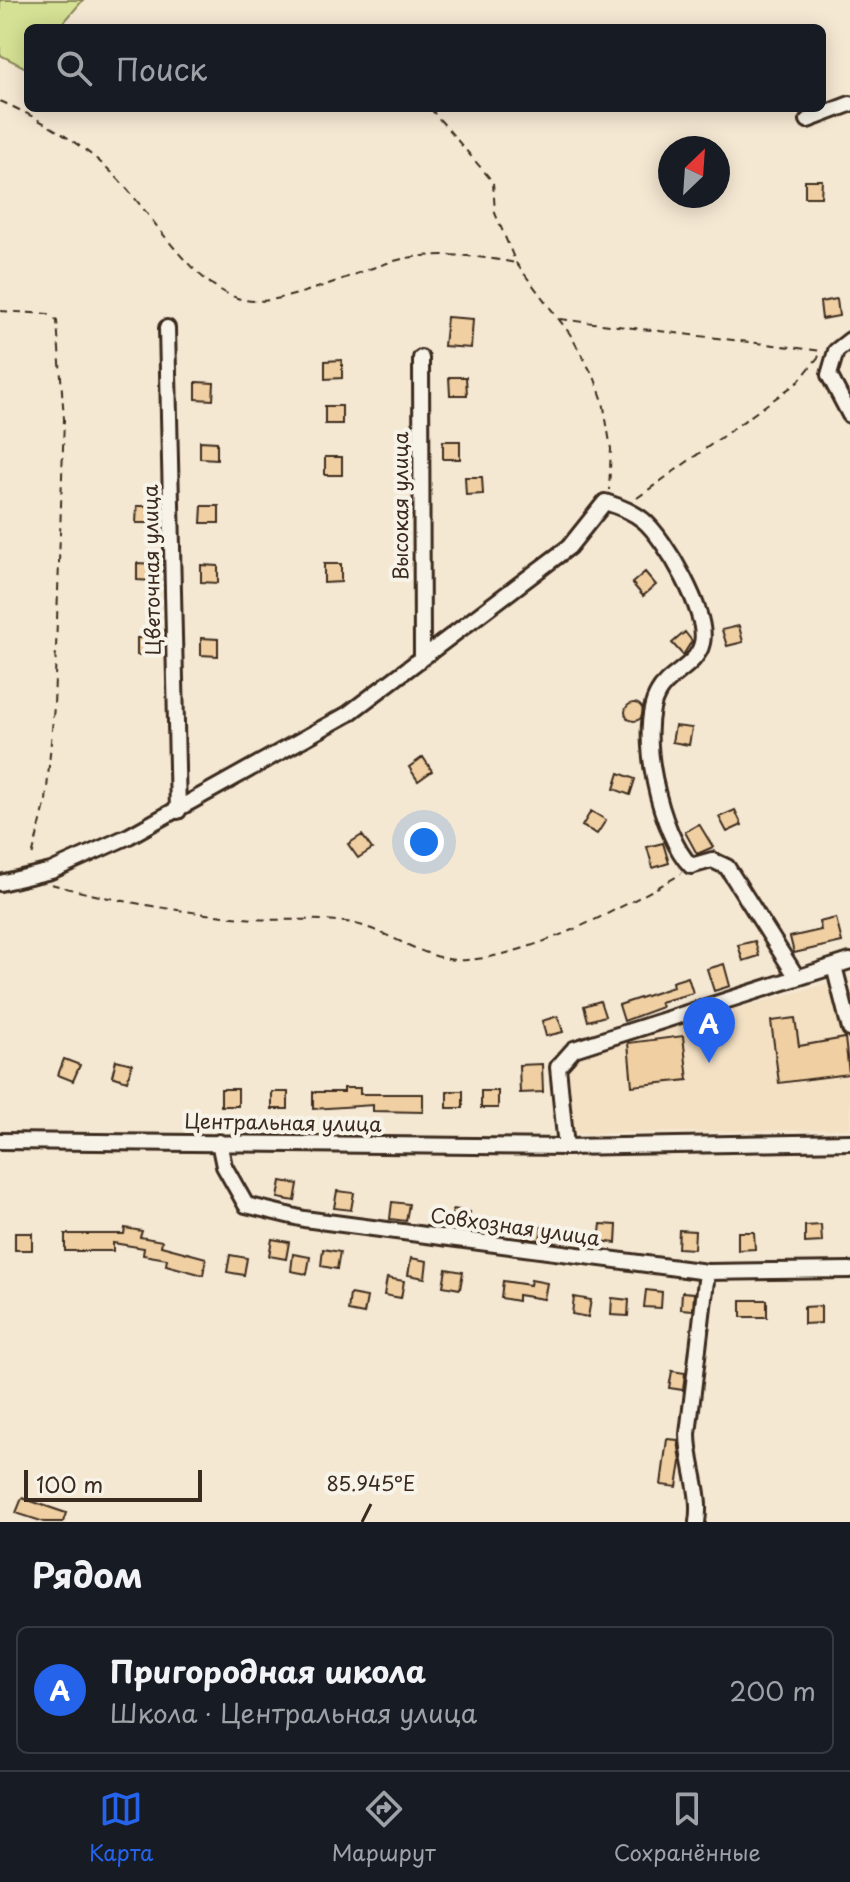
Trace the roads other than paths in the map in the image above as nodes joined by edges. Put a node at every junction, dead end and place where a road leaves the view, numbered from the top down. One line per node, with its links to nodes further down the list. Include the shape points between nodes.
1 (850, 104): 2 (street)
2 (808, 120)
3 (167, 328): 8 (street, Цветочная улица)
4 (846, 342): 6 (street, via 833,357 829,375)
5 (421, 358): 7 (street, Высокая улица)
6 (850, 415)
7 (422, 655): 8 (street, via 348,714); 12 (street, via 569,547 605,502 642,519 662,539 702,632 698,653 657,694 650,730 662,805 691,866 712,860 727,867)
8 (178, 811): 9 (street, via 79,860)
9 (0, 883)
10 (850, 961): 11 (street)
11 (834, 966): 12 (street); 13 (street)
12 (796, 976): 17 (street, via 574,1049 558,1067)
13 (850, 1029)
14 (0, 1141): 15 (street, Центральная улица)
15 (219, 1142): 17 (street, Центральная улица); 19 (street, Совхозная улица, via 235,1189 246,1205 264,1211 537,1253)
16 (850, 1142): 17 (street, Центральная улица)
17 (566, 1147)
18 (850, 1270): 19 (street, Совхозная улица)
19 (707, 1272): 20 (street, via 688,1434)
20 (697, 1522)

